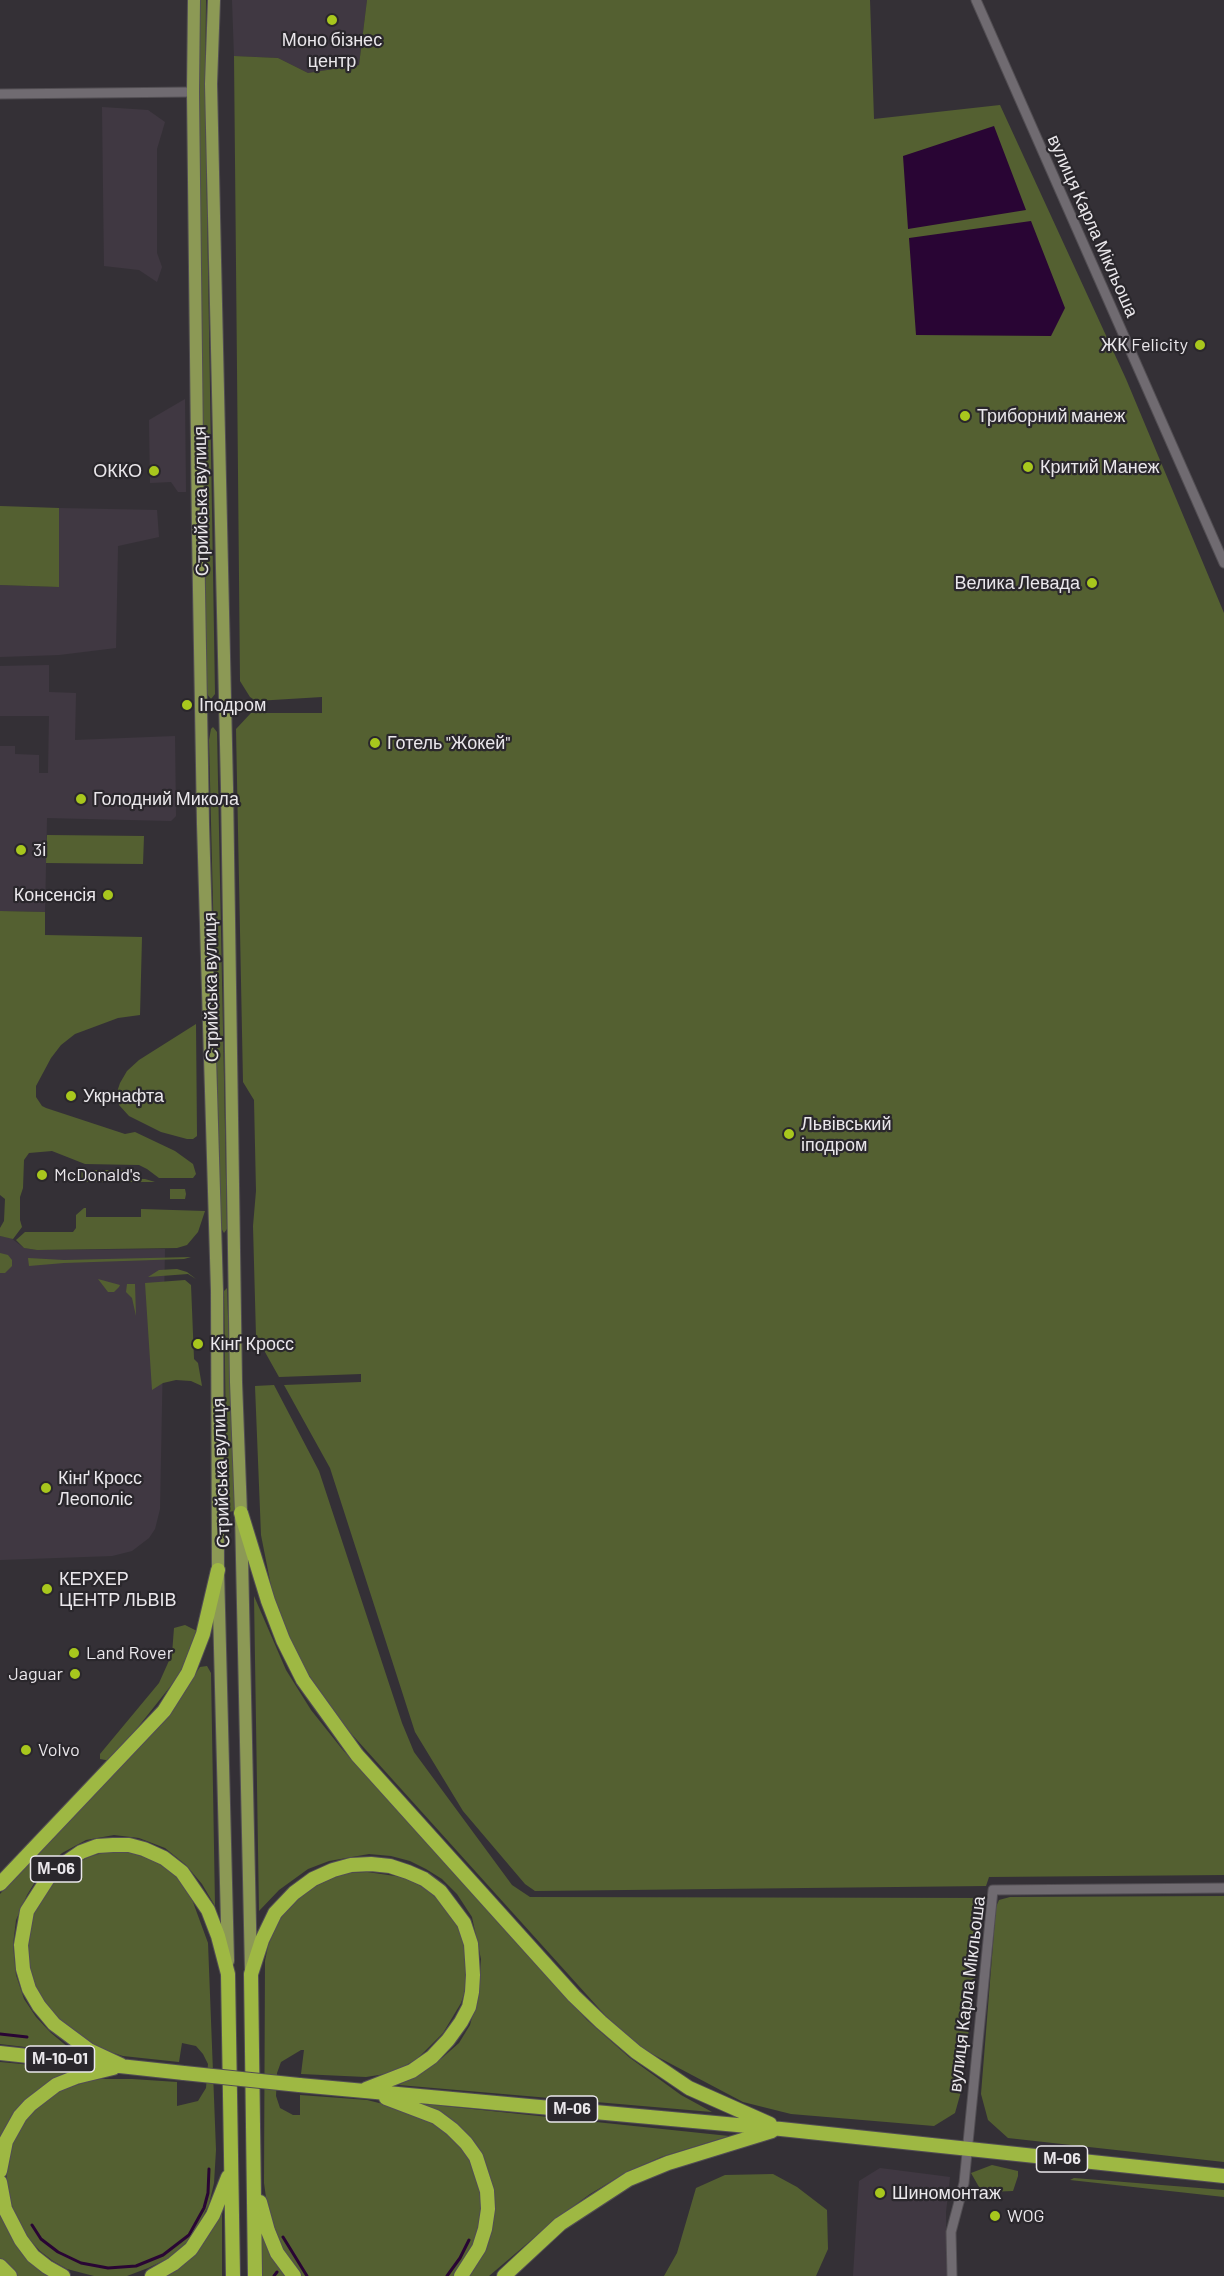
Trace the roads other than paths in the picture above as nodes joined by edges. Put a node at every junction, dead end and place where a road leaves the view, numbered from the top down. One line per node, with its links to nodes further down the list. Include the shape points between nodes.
1 (194, 0): 4 (main road, Стрийська вулиця)
2 (213, 0): 8 (main road, Стрийська вулиця, via 211,84)
3 (976, 0): 6 (street, вулиця Карла Мікльоша)
4 (193, 92): 5 (street); 7 (main road, Стрийська вулиця, via 203,824)
5 (0, 94)
6 (1224, 563)
7 (216, 1257): 8 (main road); 10 (main road, Стрийська вулиця)
8 (235, 1257): 9 (main road, Стрийська вулиця)
9 (241, 1513): 14 (main road, Стрийська вулиця); 18 (highway, via 283,1640 303,1680 357,1755 601,2022 689,2088)
10 (218, 1570): 11 (highway, via 203,1634 188,1673 164,1711); 13 (main road, Стрийська вулиця)
11 (0, 1884)
12 (1224, 1888): 19 (street, вулиця Карла Мікльоша, via 993,1890)
13 (228, 1974): 16 (highway, М-06, via 208,1910 182,1872 164,1858 129,1845 97,1846 68,1859 52,1872 27,1911 22,1928 23,1969 29,1989 54,2025 89,2050); 20 (highway, М-06)
14 (251, 1974): 17 (highway, via 275,1913 294,1893 333,1870 351,1865 390,1866 424,1879 440,1891 464,1923 471,1944 469,2007 462,2022 432,2057 412,2071); 21 (highway)
15 (0, 2053): 16 (highway, М-10-01)
16 (121, 2066): 17 (highway, М-06, bridge); 22 (highway, via 56,2085 30,2105 6,2141)
17 (364, 2090): 18 (highway, М-06); 32 (highway, via 436,2117 476,2157 487,2191 488,2209 479,2248)
18 (781, 2129): 19 (highway, М-06); 33 (highway, М-06, via 668,2163 629,2179 560,2224)
19 (966, 2148): 23 (highway, М-06); 34 (street, via 964,2183 951,2232)
20 (232, 2163): 28 (highway, via 213,2215 191,2249); 29 (highway, М-06)
21 (254, 2167): 30 (highway); 31 (highway, via 268,2231)
22 (0, 2171)
23 (1224, 2176)
24 (0, 2182): 27 (highway, via 5,2209 21,2240 33,2256)
25 (0, 2266): 26 (highway)
26 (10, 2276)
27 (63, 2276)
28 (152, 2276)
29 (233, 2276)
30 (255, 2276)
31 (294, 2276)
32 (461, 2276)
33 (504, 2276)
34 (952, 2276)

